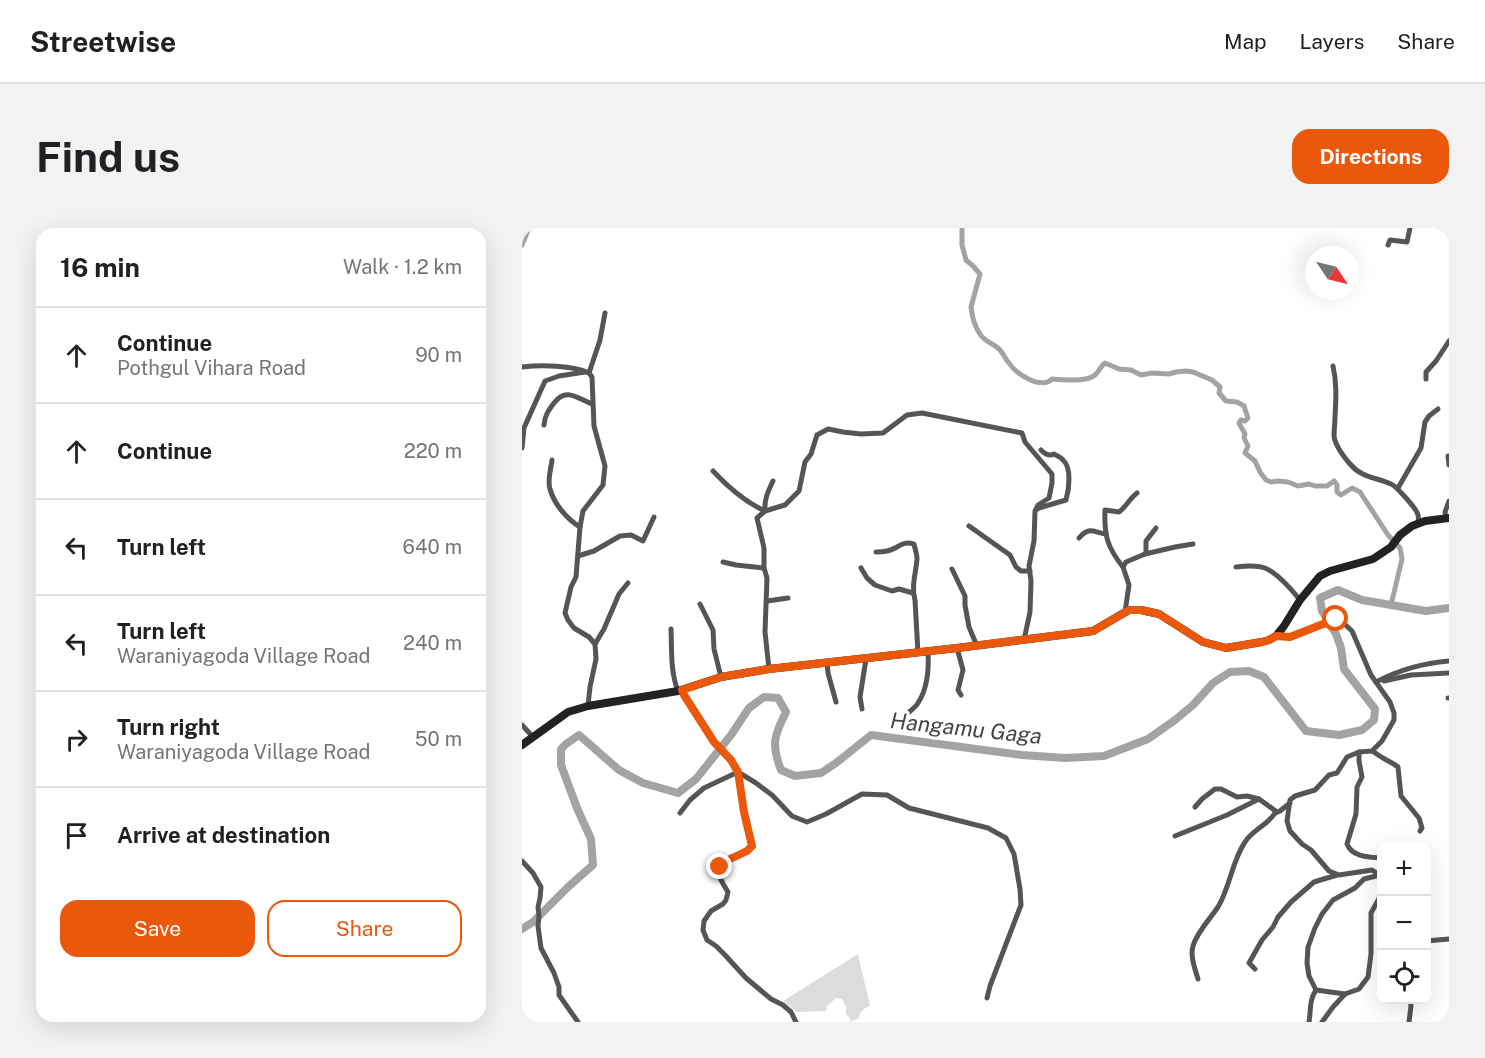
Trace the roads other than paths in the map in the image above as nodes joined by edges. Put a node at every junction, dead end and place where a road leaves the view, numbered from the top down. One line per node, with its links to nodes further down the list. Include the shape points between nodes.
1 (1410, 228): 2 (street, via 1407,242 1390,240)
2 (1388, 245)
3 (605, 313): 7 (street)
4 (1449, 341): 8 (street, via 1426,372)
5 (1333, 366): 19 (street, via 1337,382 1334,437 1343,454 1361,474)
6 (522, 367): 7 (street)
7 (588, 372): 9 (street); 12 (street, via 545,381 524,428)
8 (1426, 379)
9 (592, 404): 11 (street, via 563,394 546,413); 28 (street, via 605,466 603,485 583,511)
10 (1438, 409): 19 (street, via 1425,422 1421,448)
11 (544, 425)
12 (522, 448)
13 (1041, 450): 23 (street, via 1065,461 1068,491 1066,500)
14 (1448, 456): 16 (street)
15 (552, 460): 28 (street, via 550,489 570,521)
16 (1449, 465)
17 (713, 471): 22 (street)
18 (773, 481): 22 (street)
19 (1398, 488): 26 (street, via 1418,514)
20 (1137, 493): 30 (street, via 1119,512 1105,510)
21 (1449, 501): 25 (street)
22 (765, 511): 23 (street, via 784,505 799,491 805,462 817,435 828,429 883,434 908,415 922,413 1022,433 1052,474 1049,498); 39 (street, via 757,518)
23 (1035, 511): 42 (street)
24 (654, 518): 35 (street, via 643,541 632,535 620,536)
25 (1447, 518): 26 (street)
26 (1418, 524): 46 (street, via 1373,559 1320,576)
27 (969, 526): 42 (street, via 1010,555 1016,567)
28 (580, 527): 35 (street)
29 (1156, 528): 34 (street, via 1146,541)
30 (1106, 534): 31 (street, via 1090,530); 37 (street)
31 (1079, 538)
32 (1193, 544): 34 (street)
33 (876, 552): 44 (street, via 914,544 917,557)
34 (1145, 554): 37 (street)
35 (578, 556): 53 (street, via 565,613 574,628)
36 (723, 562): 39 (street)
37 (1123, 567): 49 (street, via 1129,585)
38 (1236, 567): 46 (street, via 1265,568 1285,582)
39 (765, 568): 47 (street)
40 (861, 568): 44 (street, via 875,585)
41 (952, 569): 54 (street, via 965,596 969,627)
42 (1030, 572): 52 (street, via 1030,612)
43 (628, 583): 53 (street)
44 (913, 593): 57 (street)
45 (788, 598): 47 (street)
46 (1300, 600): 51 (street)
47 (767, 601): 61 (street)
48 (700, 604): 63 (street, via 713,630)
49 (1125, 612): 51 (street, via 1159,614 1203,642 1226,648); 52 (street, via 1093,631)
50 (671, 629): 65 (street, via 674,681)
51 (1276, 636): 64 (street, via 1290,637 1339,619 1352,631)
52 (1024, 640): 54 (street)
53 (595, 644): 68 (street)
54 (977, 646): 55 (street)
55 (957, 648): 56 (street); 66 (street, via 963,670 958,690)
56 (928, 651): 57 (street); 70 (street, via 926,683 919,702)
57 (918, 652): 58 (street)
58 (866, 659): 60 (street); 69 (street)
59 (1449, 661): 64 (street, via 1431,662)
60 (827, 662): 61 (street); 67 (street)
61 (769, 669): 63 (street)
62 (1449, 673): 64 (street)
63 (721, 677): 65 (street)
64 (1376, 682): 74 (street, via 1390,702 1394,720 1382,741)
65 (680, 690): 68 (street); 76 (street)
66 (961, 695)
67 (836, 702)
68 (588, 706): 72 (street, via 568,712)
69 (862, 709)
70 (908, 713)
71 (522, 725): 72 (street)
72 (532, 737): 73 (street)
73 (522, 745)
74 (1371, 750): 75 (street); 82 (street, via 1398,767 1401,796 1419,818)
75 (1359, 752): 78 (street, via 1347,757 1337,773 1329,775 1315,790 1295,796); 84 (street, via 1362,777 1347,843 1351,851)
76 (738, 772): 81 (street, via 704,788); 98 (street, via 772,795 792,816 807,822 862,794 887,795 909,808 988,828 1006,838 1014,854 1021,905); 101 (street, via 752,846 720,867 719,875 728,892 726,900 711,911 703,930 707,940 746,978 791,1012)
77 (1259, 799): 79 (street, via 1215,789); 80 (street); 83 (street)
78 (1290, 803): 80 (street); 86 (street, via 1290,831 1329,871)
79 (1195, 807)
80 (1277, 812): 95 (street, via 1245,841 1227,889 1192,948)
81 (680, 813)
82 (1420, 831)
83 (1175, 836)
84 (1377, 858)
85 (522, 861): 100 (street, via 541,887 541,948 554,973 559,995)
86 (1339, 874): 87 (street, via 1371,870); 94 (street, via 1314,882 1284,910 1249,963)
87 (1377, 874)
88 (1377, 877): 96 (street, via 1364,879 1333,900 1322,914 1308,947 1309,976)
89 (1380, 896): 90 (street)
90 (1374, 907): 91 (street); 97 (street, via 1368,977 1359,989)
91 (1377, 908)
92 (1449, 939): 93 (street)
93 (1431, 941)
94 (1255, 969)
95 (1198, 979)
96 (1316, 990): 97 (street); 102 (street, via 1311,997)
97 (1345, 994): 103 (street)
98 (987, 998)
99 (1411, 1004): 104 (street)
100 (579, 1022)
101 (796, 1022)
102 (1309, 1022)
103 (1322, 1022)
104 (1409, 1022)

